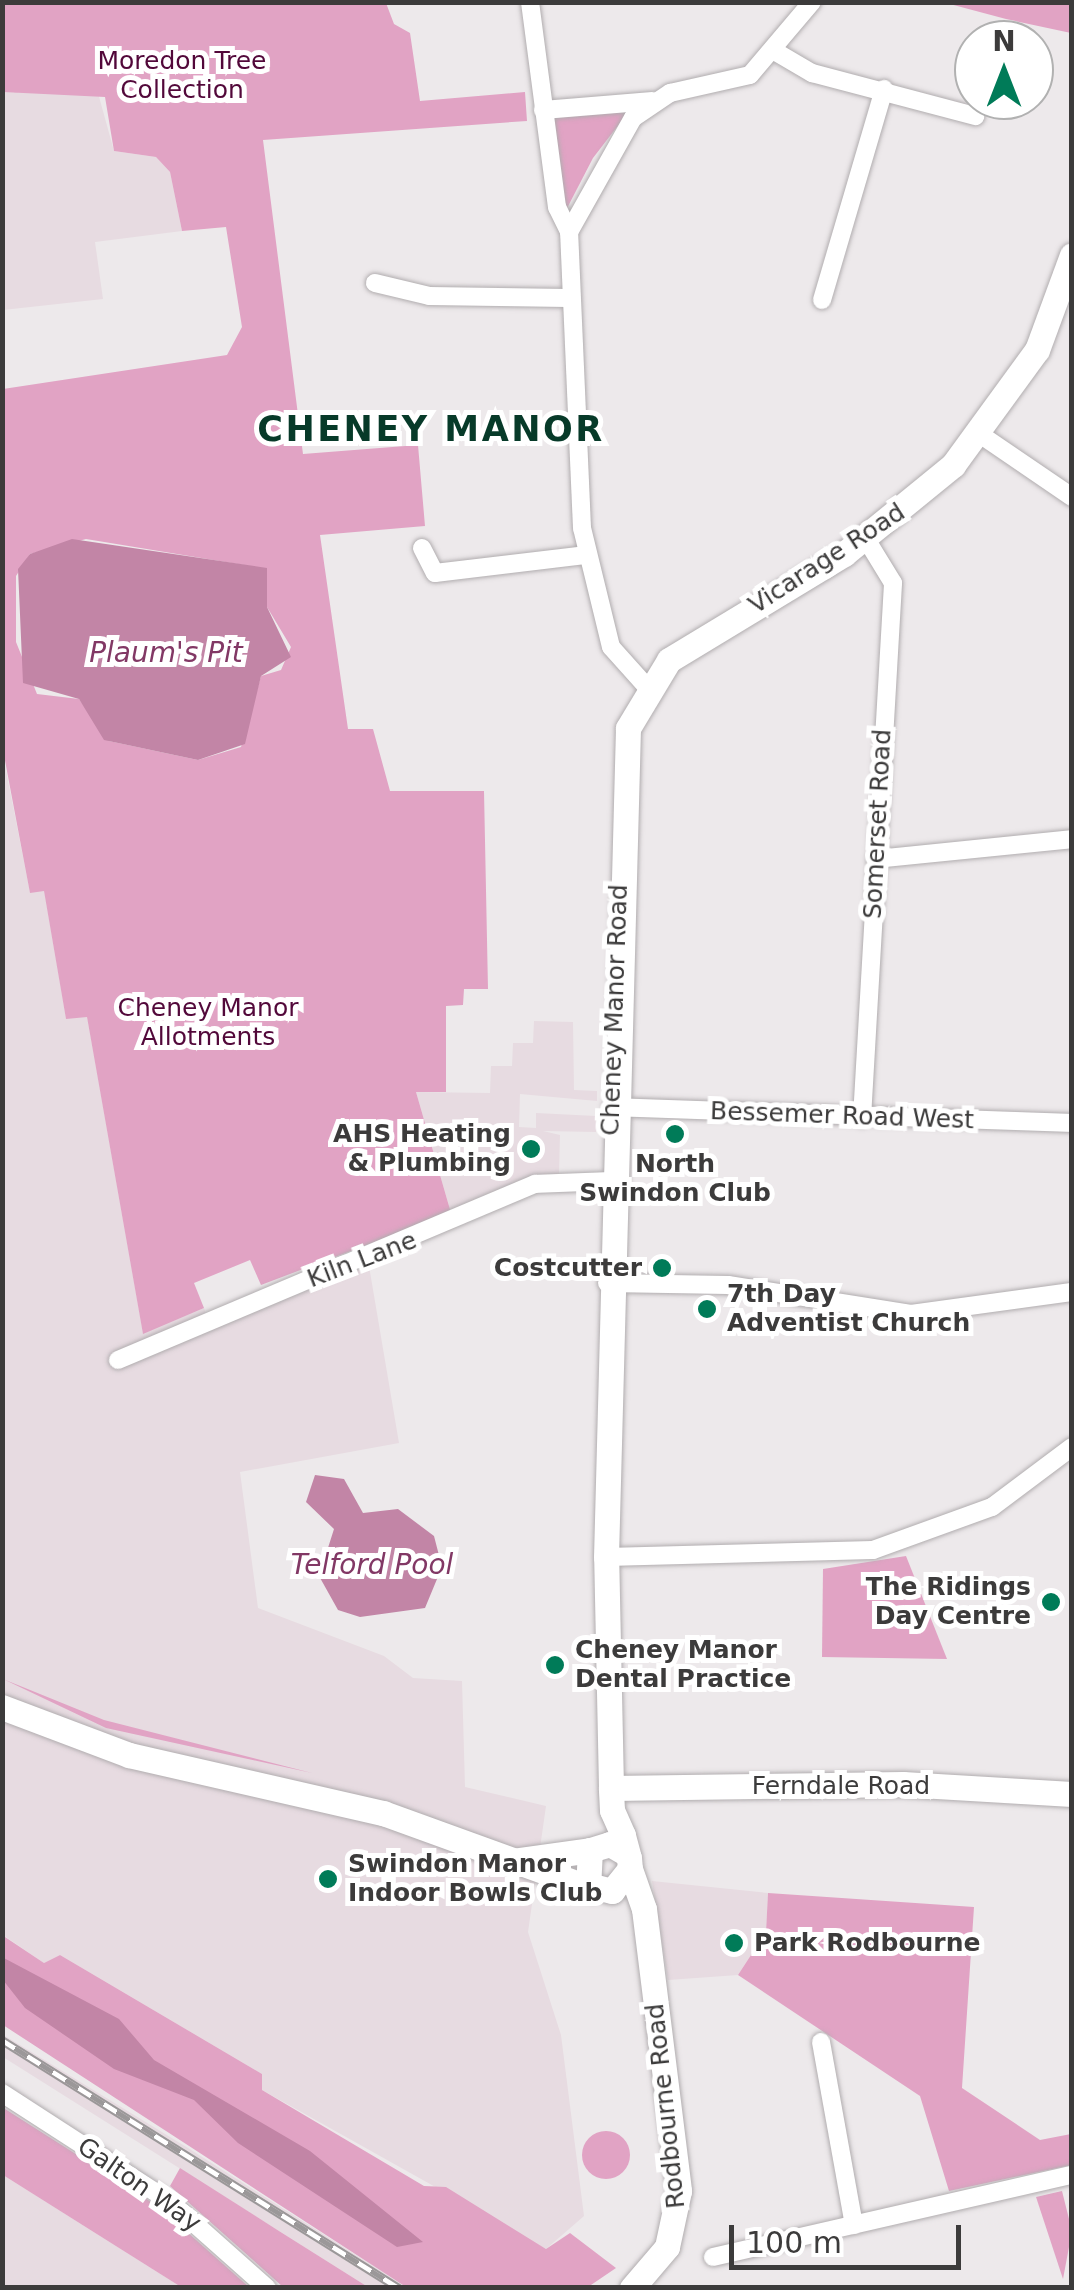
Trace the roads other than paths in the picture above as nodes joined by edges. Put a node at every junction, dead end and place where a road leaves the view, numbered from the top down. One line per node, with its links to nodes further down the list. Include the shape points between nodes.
1 (530, 2): 6 (street)
2 (812, 2): 3 (street)
3 (776, 52): 4 (street, via 804,71); 5 (street, via 740,80)
4 (884, 89): 7 (street); 12 (street)
5 (653, 101): 6 (street); 8 (street, via 605,156)
6 (544, 110): 8 (street)
7 (954, 110)
8 (569, 232): 11 (street)
9 (1072, 255): 13 (main road, Vicarage Road, via 1037,350)
10 (375, 283): 11 (street, via 429,296)
11 (568, 298): 17 (street)
12 (822, 300)
13 (981, 435): 14 (street); 15 (main road, Vicarage Road)
14 (1072, 496)
15 (866, 539): 18 (main road, Vicarage Road, via 690,644); 20 (street, Somerset Road, via 893,583)
16 (422, 548): 17 (street, via 435,573)
17 (588, 555): 18 (street, via 611,647)
18 (646, 686): 21 (main road, Cheney Manor Road, via 624,751)
19 (1072, 839): 20 (street)
20 (876, 859): 22 (street, Somerset Road)
21 (612, 1107): 22 (street, Bessemer Road West); 24 (main road, Cheney Manor Road)
22 (862, 1118): 23 (street, Bessemer Road West)
23 (1072, 1123)
24 (609, 1181): 25 (main road, Cheney Manor Road); 27 (street, Kiln Lane, via 535,1184)
25 (607, 1282): 26 (street, via 728,1285 911,1314); 29 (main road, Cheney Manor Road)
26 (1072, 1292)
27 (118, 1360)
28 (1072, 1447): 29 (street, via 992,1507 873,1550)
29 (606, 1557): 32 (main road, Cheney Manor Road)
30 (2, 1707): 34 (main road, via 85,1742 354,1804)
31 (1072, 1794): 32 (main road, Ferndale Road, via 903,1784)
32 (612, 1798): 33 (main road, Cheney Manor Road); 35 (main road, Cheney Manor Road)
33 (594, 1848): 34 (main road); 35 (main road); 36 (main road, via 582,1868)
34 (513, 1861): 36 (main road)
35 (628, 1861): 36 (main road, via 622,1885); 37 (main road, Rodbourne Road)
36 (597, 1891): 37 (main road)
37 (645, 1934): 43 (main road, Rodbourne Road, via 679,2191 675,2230)
38 (821, 2042): 41 (street)
39 (2, 2093): 44 (street, Galton Way, via 169,2201)
40 (1072, 2175): 41 (street)
41 (854, 2225): 42 (street)
42 (713, 2257)
43 (644, 2283)
44 (267, 2288)

